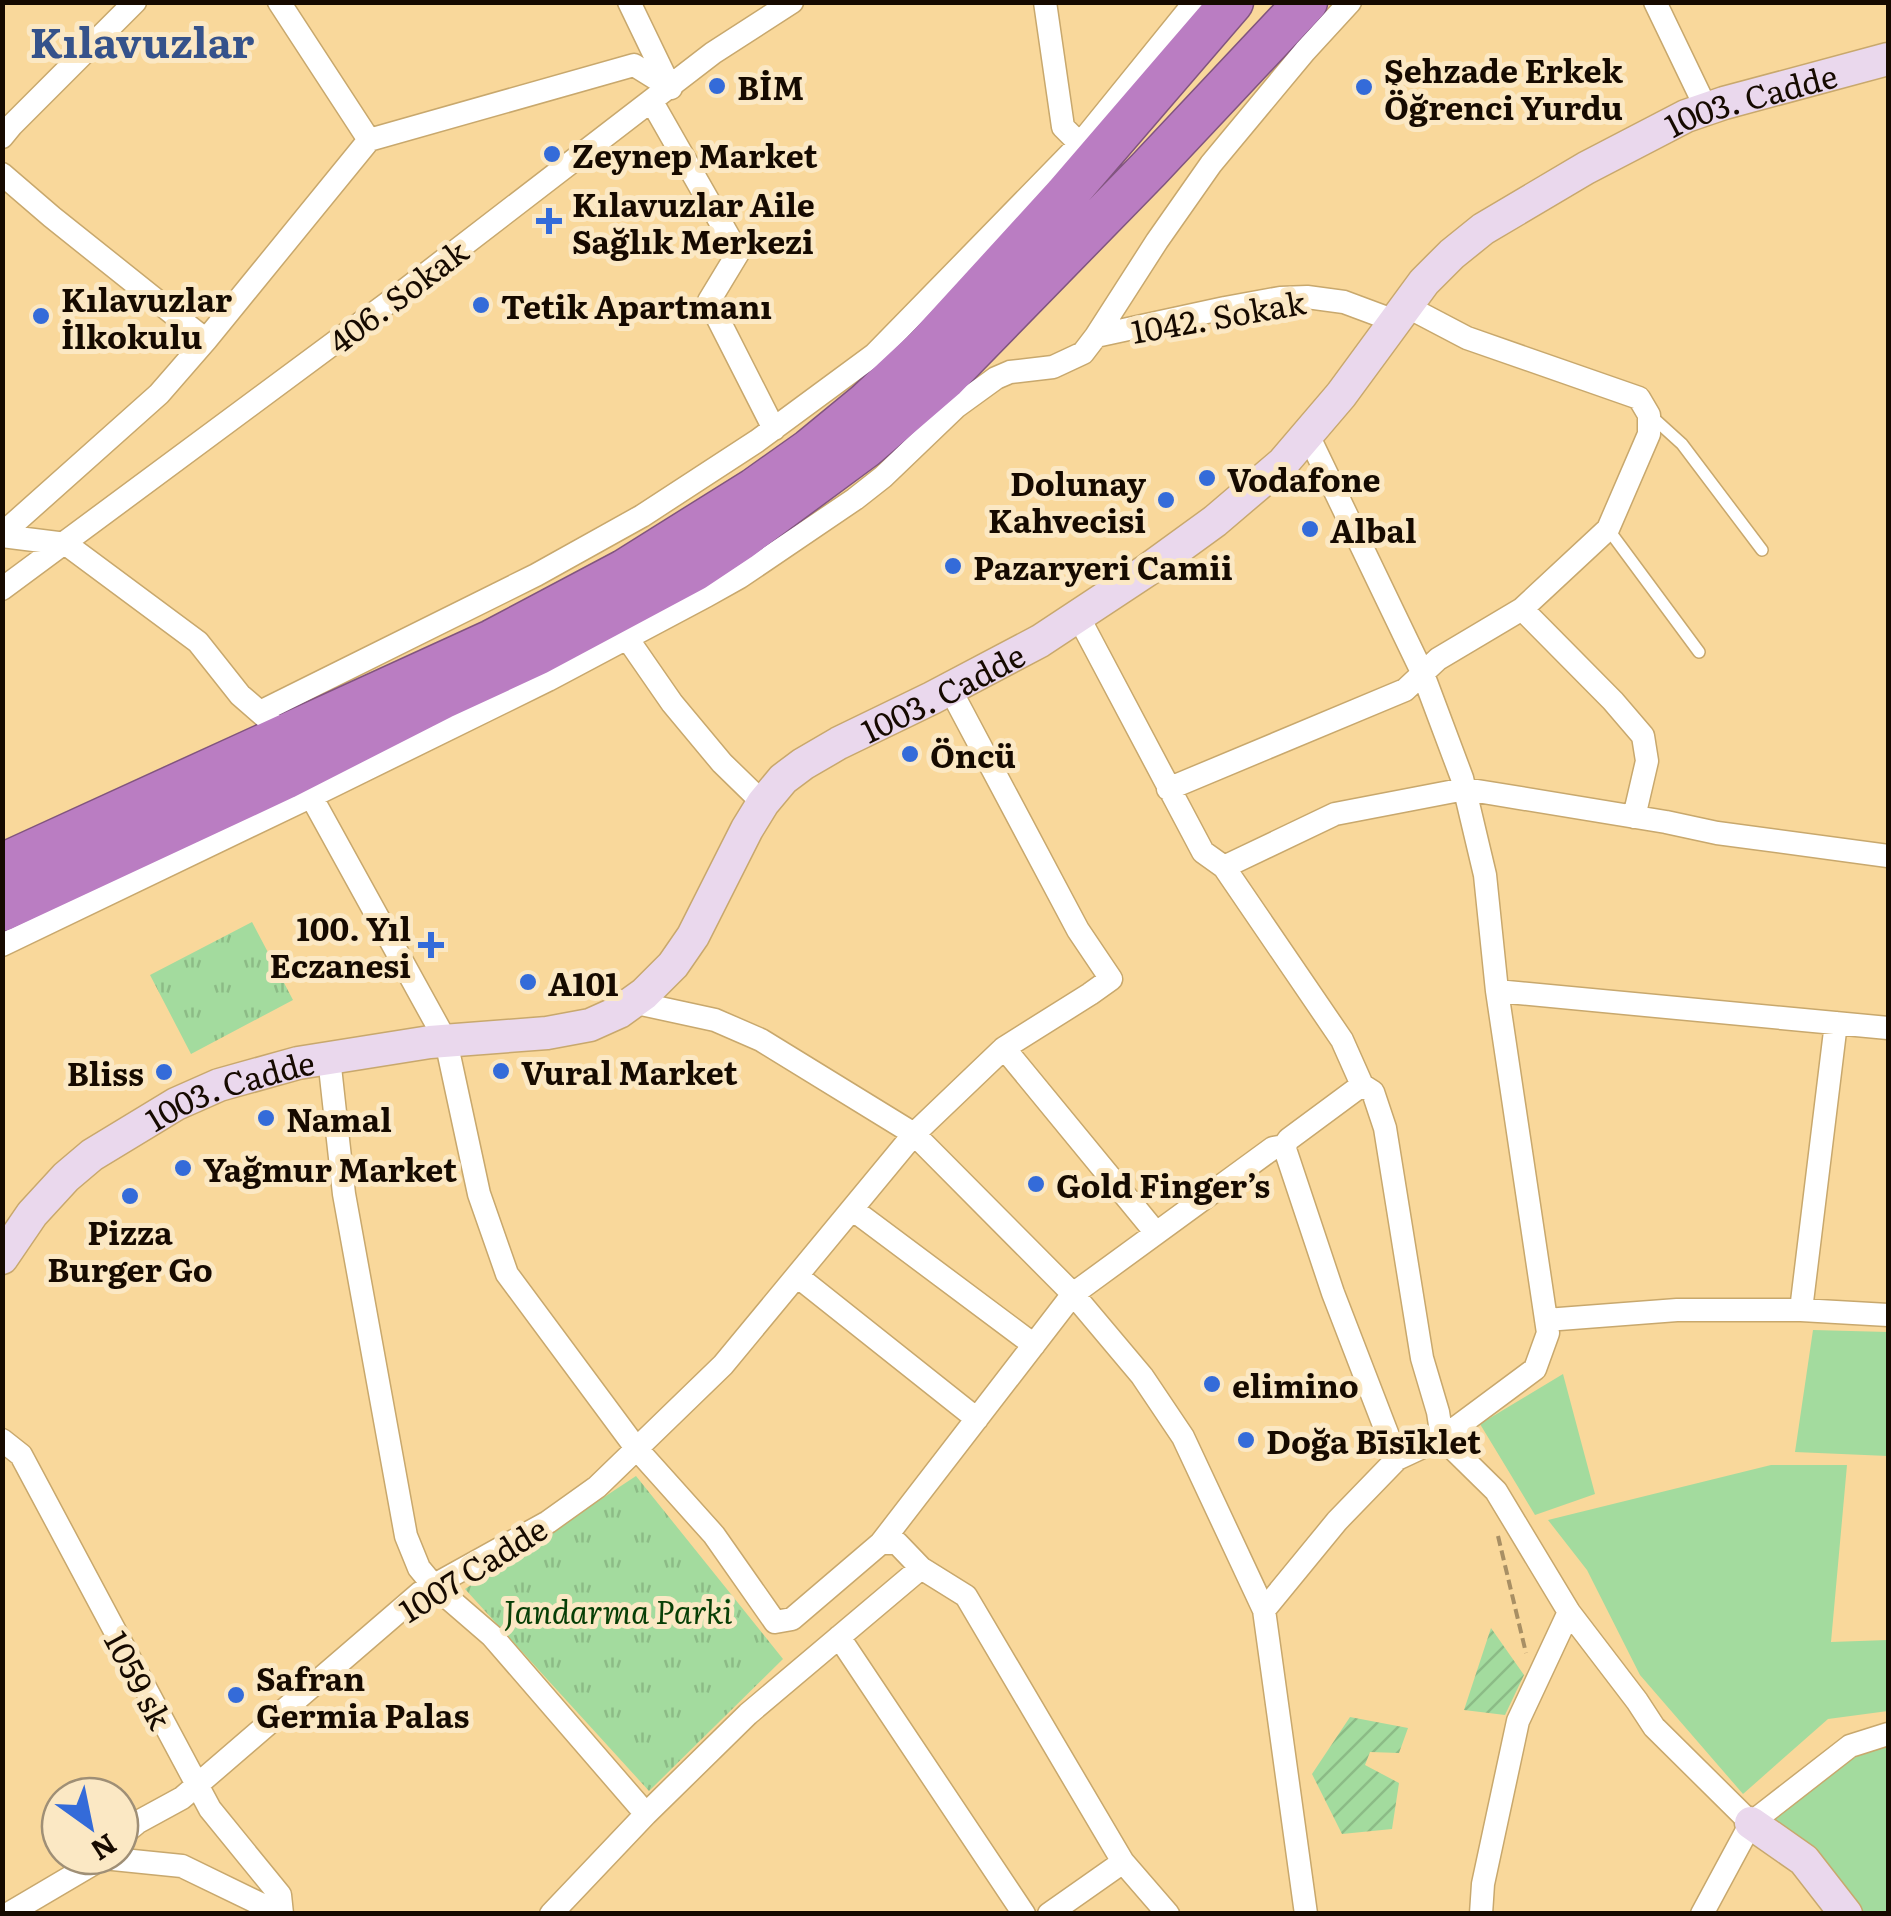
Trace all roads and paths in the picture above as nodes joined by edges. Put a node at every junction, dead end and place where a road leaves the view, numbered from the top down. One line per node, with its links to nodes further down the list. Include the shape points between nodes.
1 (136, 2): 14 (street)
2 (279, 2): 15 (street)
3 (629, 2): 12 (street)
4 (792, 2): 12 (street, 406. Sokak)
5 (1045, 2): 16 (street, via 1063,127)
6 (1195, 2): 16 (street)
7 (1232, 2): 16 (highway)
8 (1306, 2): 35 (highway, via 981,341 866,447 694,570 584,630 442,698)
9 (1350, 2): 19 (street, via 1212,164)
10 (1655, 2): 13 (street)
11 (1888, 59): 13 (main road, 1003. Cadde)
12 (661, 95): 15 (street, via 634,64); 22 (street, via 738,254 709,301); 26 (street, 406. Sokak)
13 (1706, 108): 18 (main road, 1003. Cadde, via 1483,229 1424,282)
14 (2, 137)
15 (368, 140): 20 (street)
16 (1088, 152): 22 (street, via 875,354); 35 (highway, via 927,347 796,460 624,571)
17 (2, 174): 20 (street)
18 (1401, 314): 19 (street, 1042. Sokak, via 1327,298 1280,298); 21 (street, 1042. Sokak, via 1639,398); 23 (main road, 1003. Cadde)
19 (1096, 336): 31 (street, via 1070,361 996,378 855,499 740,577)
20 (206, 340): 25 (street, via 158,394)
21 (1649, 414): 24 (street, via 1649,434); 27 (lane, via 1682,444)
22 (774, 429): 35 (street, via 642,516 536,575)
23 (1308, 435): 30 (main road, 1003. Cadde, via 1215,521); 33 (street)
24 (1608, 529): 29 (street); 32 (lane)
25 (2, 535): 26 (street)
26 (66, 544): 28 (street, 406. Sokak); 35 (street, via 198,642)
27 (1762, 550)
28 (2, 589)
29 (1522, 610): 33 (street); 39 (street, via 1642,736 1648,761)
30 (1078, 616): 34 (main road, 1003. Cadde); 36 (street)
31 (626, 638): 35 (street, via 548,680); 38 (street, via 672,703)
32 (1700, 652)
33 (1423, 674): 36 (street, via 1405,690); 37 (street)
34 (950, 688): 38 (main road, 1003. Cadde, via 803,764); 50 (street, 1007 Cadde, via 1078,930 1111,979)
35 (289, 754): 41 (highway); 43 (highway); 44 (street); 49 (street)
36 (1168, 789): 42 (street, via 1203,852)
37 (1465, 789): 39 (street); 42 (street, via 1335,814); 45 (street, via 1485,875)
38 (763, 803): 46 (main road, 1003. Cadde, via 693,936)
39 (1634, 817): 40 (street)
40 (1888, 856)
41 (2, 865)
42 (1224, 867): 52 (street, via 1342,1040)
43 (2, 910)
44 (2, 945)
45 (1497, 991): 47 (street); 62 (street)
46 (632, 1002): 49 (main road, 1003. Cadde, via 590,1025); 53 (street, via 715,1020 761,1040)
47 (1836, 1023): 48 (street); 60 (street)
48 (1888, 1028)
49 (446, 1040): 51 (main road, 1003. Cadde); 67 (street, via 479,1194 507,1274)
50 (1004, 1048): 53 (street, 1007 Cadde); 56 (street)
51 (328, 1058): 57 (main road, 1003. Cadde, via 219,1085 131,1130 66,1177); 72 (street, via 344,1194 406,1536)
52 (1362, 1085): 54 (street); 65 (street, via 1373,1092 1385,1128 1422,1358)
53 (914, 1134): 55 (street, 1007 Cadde); 59 (street)
54 (1284, 1146): 56 (street); 68 (street)
55 (852, 1209): 58 (street, 1007 Cadde); 63 (street)
56 (1156, 1233): 59 (street)
57 (2, 1258)
58 (798, 1276): 64 (street); 67 (street, 1007 Cadde, via 724,1366)
59 (1074, 1294): 63 (street); 73 (street, via 1183,1437)
60 (1802, 1310): 61 (street); 62 (street)
61 (1888, 1315)
62 (1546, 1320): 65 (street, via 1534,1370)
63 (1034, 1345): 64 (street)
64 (977, 1419): 70 (street)
65 (1442, 1438): 68 (street); 74 (street, via 1496,1491)
66 (2, 1440): 78 (street, 1059 sk, via 21,1455)
67 (636, 1448): 70 (street, via 714,1535 776,1622 792,1619); 72 (street, 1007 Cadde, via 548,1522)
68 (1397, 1459): 73 (street)
69 (1498, 1535): 76 (path)
70 (881, 1542): 71 (street, via 897,1543)
71 (921, 1568): 75 (street); 83 (street, via 966,1596)
72 (433, 1586): 78 (street, 1007 Cadde); 79 (street, via 492,1636)
73 (1264, 1610): 91 (street)
74 (1569, 1612): 76 (street); 81 (street, via 1654,1727)
75 (839, 1638): 79 (street, via 748,1714); 88 (street)
76 (1534, 1687): 92 (street, via 1518,1720)
77 (1888, 1734): 81 (street, via 1850,1746)
78 (196, 1785): 80 (street, 1007 Cadde); 86 (street, 1059 sk, via 280,1896)
79 (646, 1814): 87 (street)
80 (140, 1821)
81 (1751, 1824): 93 (street); 94 (main road, via 1804,1860)
82 (140, 1861): 86 (street, via 182,1866)
83 (1122, 1862): 89 (street); 90 (street)
84 (70, 1876): 85 (street)
85 (8, 1914)
86 (281, 1914)
87 (551, 1914)
88 (1024, 1914)
89 (1049, 1914)
90 (1168, 1914)
91 (1306, 1914)
92 (1481, 1914)
93 (1702, 1914)
94 (1846, 1914)

